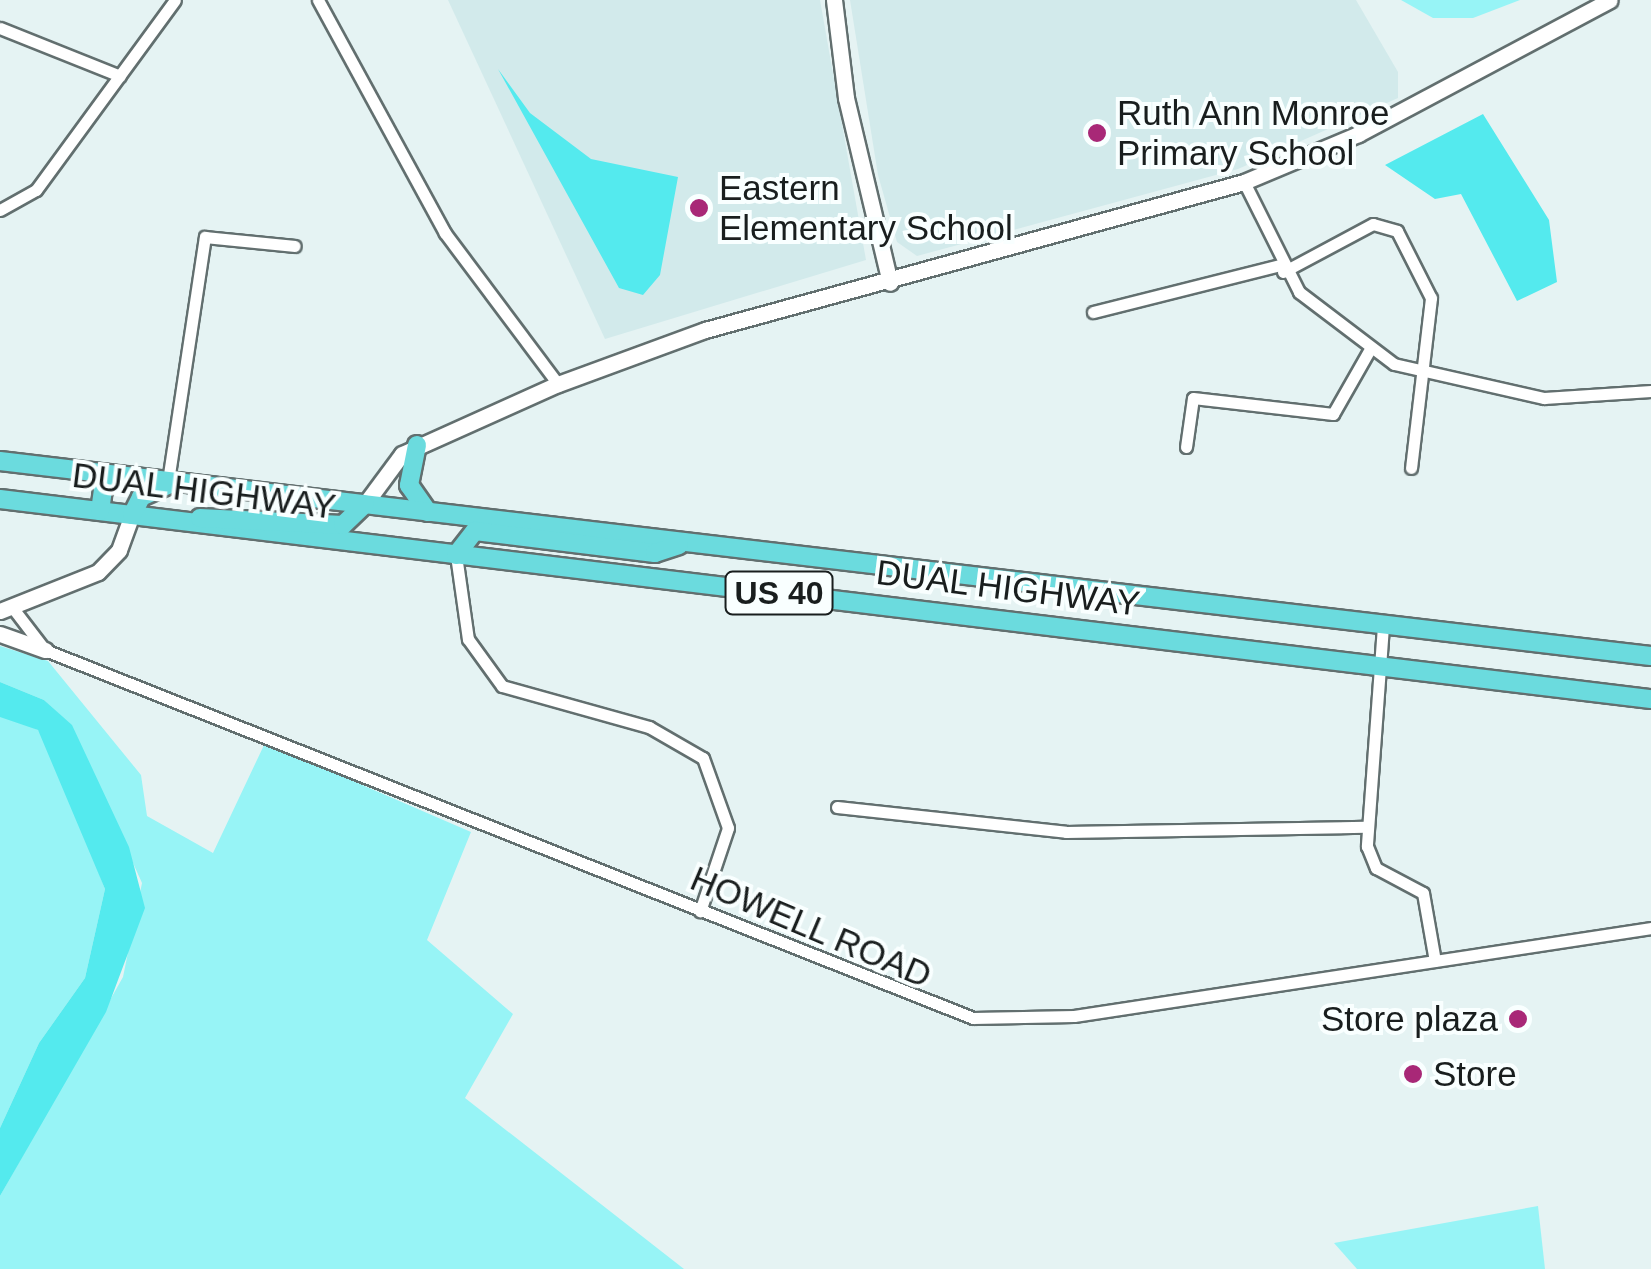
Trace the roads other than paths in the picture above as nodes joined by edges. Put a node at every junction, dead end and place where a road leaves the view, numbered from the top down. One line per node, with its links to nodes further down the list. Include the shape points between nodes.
1 (174, 0): 6 (street)
2 (318, 0): 15 (street, via 445,234)
3 (834, 0): 11 (street, via 853,134)
4 (1610, 0): 7 (street, via 1358,134)
5 (0, 28): 6 (street)
6 (120, 76): 8 (street, via 17,207)
7 (1244, 182): 10 (street); 11 (street)
8 (0, 210)
9 (295, 246): 22 (street, via 205,237)
10 (1281, 269): 12 (street); 13 (street); 14 (street, via 1372,224 1390,225 1431,298)
11 (890, 282): 15 (street, via 705,330)
12 (1093, 312)
13 (1369, 352): 14 (street); 18 (street, via 1333,414 1193,398)
14 (1422, 376): 16 (street, via 1573,400); 20 (street)
15 (558, 384): 17 (street)
16 (1651, 392)
17 (417, 445): 24 (street); 26 (main road, via 409,485)
18 (1186, 447)
19 (0, 461): 21 (main road, DUAL HIGHWAY / US 40)
20 (1410, 468)
21 (104, 474): 22 (main road, DUAL HIGHWAY / US 40); 25 (main road)
22 (171, 481): 24 (main road, DUAL HIGHWAY / US 40); 27 (main road, via 141,497)
23 (0, 500): 25 (main road, DUAL HIGHWAY / US 40)
24 (364, 504): 26 (main road, DUAL HIGHWAY / US 40); 28 (main road, via 343,525 226,512)
25 (100, 511): 27 (main road, DUAL HIGHWAY / US 40)
26 (428, 512): 29 (main road, DUAL HIGHWAY / US 40)
27 (132, 515): 28 (main road, DUAL HIGHWAY / US 40); 31 (street, via 111,562)
28 (180, 522): 30 (main road, DUAL HIGHWAY / US 40)
29 (686, 543): 30 (main road, via 655,552 474,531); 32 (main road, DUAL HIGHWAY / US 40)
30 (456, 554): 36 (main road, DUAL HIGHWAY / US 40); 40 (street, via 468,640 502,686 649,727 703,758 728,828)
31 (6, 609): 34 (street)
32 (1383, 626): 35 (main road, DUAL HIGHWAY / US 40); 36 (street)
33 (0, 634): 34 (street)
34 (45, 650): 40 (street, HOWELL ROAD)
35 (1651, 656)
36 (1378, 664): 37 (main road, DUAL HIGHWAY / US 40); 39 (street)
37 (1651, 699)
38 (837, 806): 39 (street, via 1050,832)
39 (1364, 827): 42 (street, via 1376,868 1423,893)
40 (700, 910): 42 (street, HOWELL ROAD, via 916,1002 999,1021)
41 (1651, 928): 42 (street, HOWELL ROAD)
42 (1435, 961)

